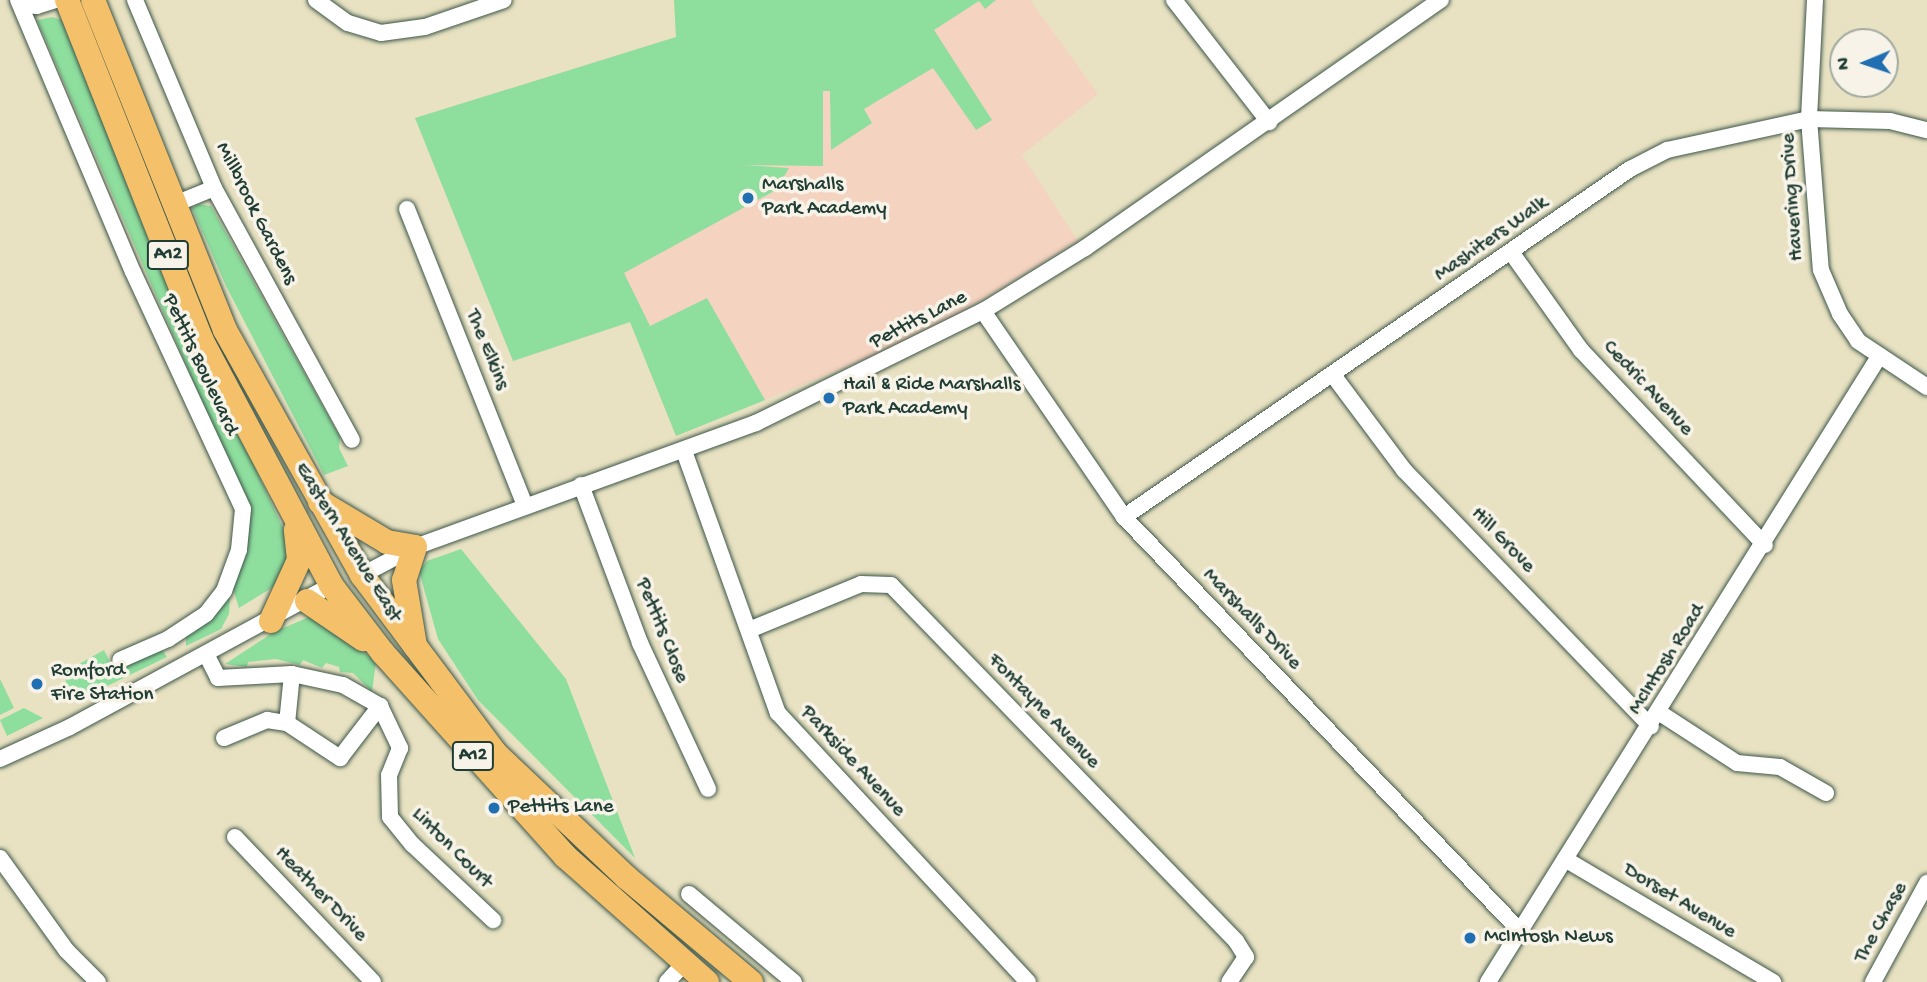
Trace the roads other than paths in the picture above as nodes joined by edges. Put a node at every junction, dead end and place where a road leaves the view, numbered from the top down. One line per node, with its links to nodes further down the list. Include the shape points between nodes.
1 (55, 0): 10 (street, via 37,6)
2 (67, 0): 26 (highway, Eastern Avenue East / A12, via 201,339)
3 (93, 0): 15 (highway, Eastern Avenue East / A12)
4 (135, 0): 14 (street, Millbrook Gardens)
5 (316, 0): 6 (street, via 348,23 381,33 425,27)
6 (504, 0)
7 (1174, 0): 12 (street)
8 (1440, 0): 12 (street, Pettits Lane)
9 (1815, 0): 11 (street, Havering Drive)
10 (20, 2): 36 (street, Pettits Boulevard, via 133,272 243,509 239,550 224,591 206,614)
11 (1809, 119): 13 (street, Mashiters Walk, via 1889,121); 17 (street, Mashiters Walk, via 1667,150 1630,169); 19 (street, Havering Drive, via 1821,270 1840,314 1858,341)
12 (1269, 122): 18 (street, Pettits Lane)
13 (1927, 130)
14 (214, 188): 15 (street); 22 (street, Millbrook Gardens)
15 (175, 204): 25 (highway, Eastern Avenue East / A12, via 225,330)
16 (407, 209): 27 (street, The Elkins)
17 (1511, 252): 20 (street, Mashiters Walk); 29 (street, Cedric Avenue, via 1581,350)
18 (984, 311): 23 (street, Pettits Lane, via 820,394); 28 (street, Marshalls Drive)
19 (1878, 358): 21 (street, Havering Drive); 29 (street, McIntosh Road)
20 (1334, 375): 28 (street, Mashiters Walk); 44 (street, Hill Grove, via 1404,470)
21 (1927, 387)
22 (352, 440)
23 (684, 451): 24 (street, Pettits Lane); 35 (street, Parkside Avenue)
24 (581, 485): 27 (street, Pettits Lane); 48 (street, Pettits Close, via 640,643)
25 (317, 500): 30 (highway, via 387,542); 31 (highway, Eastern Avenue East / A12)
26 (287, 502): 32 (highway, Eastern Avenue East / A12); 34 (highway, via 300,554 286,596)
27 (526, 506): 30 (street, Pettits Lane)
28 (1124, 517): 57 (street, Marshalls Drive)
29 (1765, 545): 44 (street, McIntosh Road)
30 (415, 547): 31 (street, Pettits Lane); 37 (highway, via 404,580)
31 (362, 575): 32 (highway); 37 (highway, Eastern Avenue East / A12)
32 (331, 585): 33 (street); 38 (highway, Eastern Avenue East / A12)
33 (307, 601): 34 (street); 38 (highway)
34 (271, 621): 39 (street)
35 (749, 630): 66 (street, Parkside Avenue, via 778,713); 67 (street, Fontayne Avenue, via 861,584 891,585 1236,941 1246,957)
36 (167, 639): 40 (street, Pettits Boulevard); 41 (street)
37 (415, 651): 58 (highway, Eastern Avenue East / A12, via 496,754 627,878)
38 (383, 653): 59 (highway, Eastern Avenue East / A12, via 565,856)
39 (206, 654): 41 (street); 42 (street, via 218,678)
40 (120, 660)
41 (184, 665): 47 (street)
42 (292, 674): 43 (street, via 343,685); 45 (street)
43 (380, 706): 45 (street, via 340,758); 55 (street, Linton Court, via 400,748 388,775 390,817 413,845)
44 (1656, 720): 49 (street, Hill Grove, via 1737,763 1780,766); 52 (street, McIntosh Road)
45 (287, 723): 46 (street, via 267,720)
46 (224, 738)
47 (1, 755)
48 (708, 789)
49 (1826, 793)
50 (235, 836): 61 (street, Heather Drive)
51 (0, 858): 60 (street, via 66,950)
52 (1564, 859): 57 (street, McIntosh Road); 69 (street, Dorset Avenue)
53 (1927, 883): 70 (street, The Chase)
54 (689, 894): 56 (street)
55 (493, 920)
56 (720, 922): 58 (street); 65 (street)
57 (1520, 931): 68 (street, McIntosh Road)
58 (703, 942): 64 (highway, Eastern Avenue East / A12)
59 (684, 963): 62 (street); 63 (highway, Eastern Avenue East / A12)
60 (98, 982)
61 (373, 982)
62 (667, 982)
63 (707, 982)
64 (751, 982)
65 (794, 982)
66 (1028, 982)
67 (1229, 982)
68 (1488, 982)
69 (1773, 982)
70 (1873, 982)

